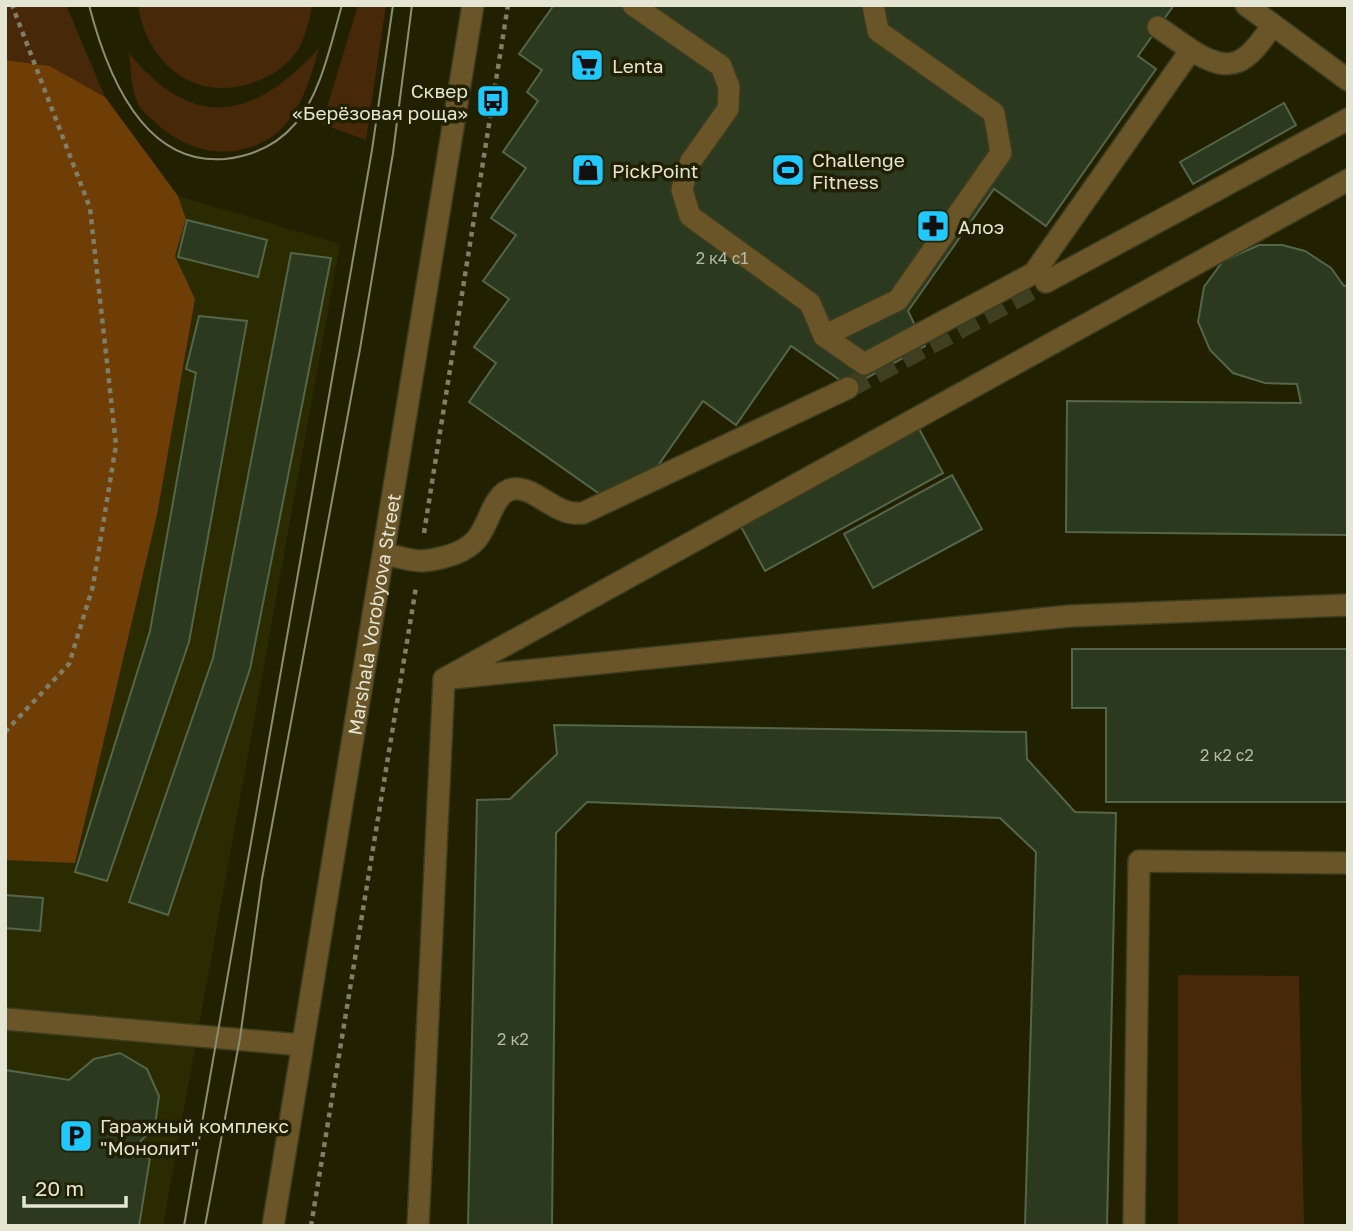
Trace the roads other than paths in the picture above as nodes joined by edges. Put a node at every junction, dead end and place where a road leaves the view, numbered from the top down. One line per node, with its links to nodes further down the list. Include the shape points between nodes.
1 (474, 5): 14 (street, Marshala Vorobyova Street)
2 (633, 5): 12 (street, via 721,66 729,87 728,109 685,177 682,190 690,216 810,303)
3 (873, 5): 12 (street, via 878,31 994,113 1001,153 898,300)
4 (1246, 5): 5 (street)
5 (1272, 26): 7 (street, via 1244,61 1231,64 1206,59); 8 (street)
6 (1158, 27): 7 (street)
7 (1191, 50): 12 (street, via 1034,273 863,364)
8 (1348, 80)
9 (1348, 119): 11 (street)
10 (1348, 180): 16 (street)
11 (1046, 282)
12 (824, 336)
13 (848, 388): 14 (street, via 583,513 564,512 521,489 511,489 501,495 478,538 466,549 420,561)
14 (384, 554): 19 (street, Marshala Vorobyova Street)
15 (1348, 604): 16 (street, via 1070,616)
16 (444, 679): 21 (street)
17 (1348, 863): 22 (street, via 1139,860)
18 (5, 1019): 19 (street)
19 (302, 1045): 20 (street, Marshala Vorobyova Street)
20 (273, 1226)
21 (418, 1226)
22 (1134, 1226)

